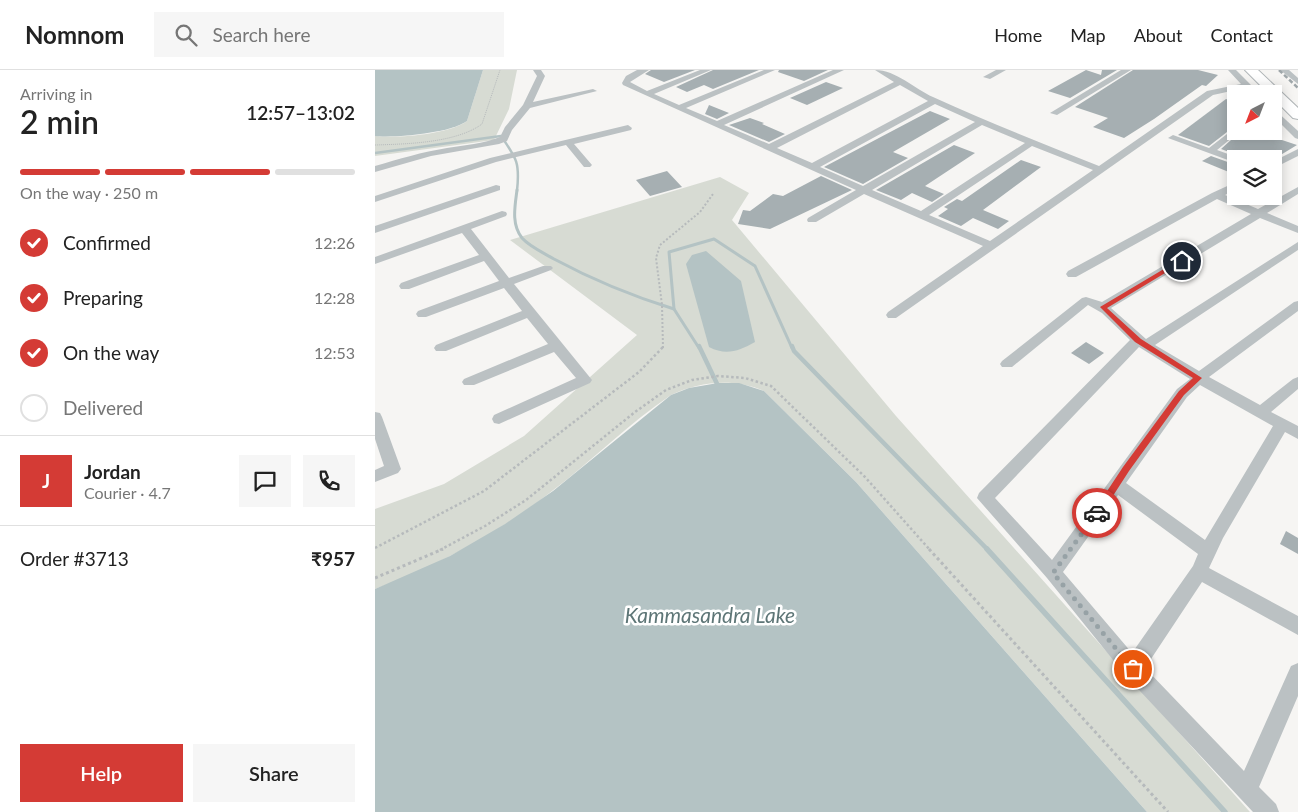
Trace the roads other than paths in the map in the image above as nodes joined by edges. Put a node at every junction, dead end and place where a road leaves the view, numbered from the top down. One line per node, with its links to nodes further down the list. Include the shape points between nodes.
1 (537, 70): 22 (street, via 541,76)
2 (645, 70): 19 (street, via 633,74 626,83)
3 (707, 70): 19 (street)
4 (771, 70): 23 (street)
5 (840, 70): 28 (street)
6 (879, 70): 14 (street)
7 (1002, 70): 13 (street)
8 (1127, 70): 24 (street)
9 (1232, 70): 16 (street)
10 (1251, 70): 12 (highway)
11 (1284, 70): 15 (street)
12 (1266, 76): 20 (highway, via 1285,86); 25 (highway)
13 (987, 77)
14 (900, 82): 21 (street); 36 (street)
15 (1298, 82)
16 (1247, 85)
17 (1227, 89): 45 (street, via 1210,93)
18 (593, 91): 22 (street)
19 (647, 94): 23 (street)
20 (1298, 98)
21 (935, 101): 27 (street); 43 (street)
22 (527, 106): 35 (street, via 508,128 504,139)
23 (679, 108): 28 (street)
24 (1053, 113)
25 (1298, 115)
26 (1283, 121): 30 (street)
27 (981, 122): 34 (street); 49 (street)
28 (716, 124): 36 (street)
29 (628, 128): 33 (street)
30 (1298, 136)
31 (1173, 138): 37 (street)
32 (1227, 138): 37 (street)
33 (568, 142): 40 (street); 42 (street)
34 (1031, 142): 45 (street); 54 (street)
35 (483, 146): 40 (street); 44 (street, via 432,153)
36 (769, 148): 43 (street)
37 (1211, 151): 39 (street)
38 (1298, 152): 41 (street)
39 (1227, 157)
40 (493, 160): 51 (street)
41 (1282, 161)
42 (587, 165)
43 (812, 167): 49 (street)
44 (375, 169)
45 (1101, 170): 60 (street)
46 (495, 188): 57 (street)
47 (1227, 189): 50 (street)
48 (1298, 190): 53 (street)
49 (866, 191): 54 (street); 55 (street)
50 (1215, 195): 53 (street); 64 (street)
51 (375, 199)
52 (502, 214): 56 (street)
53 (1260, 214): 58 (street); 68 (street)
54 (922, 215): 60 (street)
55 (812, 220)
56 (464, 228): 61 (street); 62 (street)
57 (375, 230)
58 (1298, 230)
59 (1298, 245): 72 (street)
60 (991, 246): 71 (street)
61 (486, 256): 65 (street); 66 (street)
62 (375, 261)
63 (547, 268): 65 (street)
64 (1072, 274)
65 (507, 283): 69 (street); 70 (street)
66 (405, 286)
67 (1298, 305): 76 (street)
68 (1103, 307): 72 (street); 75 (street, via 1086,301)
69 (530, 312): 73 (street); 74 (street)
70 (422, 314)
71 (892, 315)
72 (1142, 343): 76 (street); 88 (street, via 985,498)
73 (556, 346): 77 (street); 81 (street, via 585,380)
74 (441, 348)
75 (1007, 364)
76 (1199, 378): 79 (street); 85 (street, via 1182,393)
77 (469, 382)
78 (1298, 382): 79 (street)
79 (1261, 412): 82 (street)
80 (375, 417): 84 (street, via 393,469)
81 (499, 419)
82 (1282, 424): 83 (street); 86 (street)
83 (1298, 433)
84 (375, 476)
85 (1115, 484): 86 (street); 88 (street)
86 (1208, 552): 87 (street)
87 (1199, 571): 89 (street); 90 (street)
88 (1053, 573): 90 (street)
89 (1298, 626)
90 (1133, 669): 92 (street)
91 (1298, 673): 92 (street)
92 (1247, 789): 93 (street)
93 (1268, 812)

